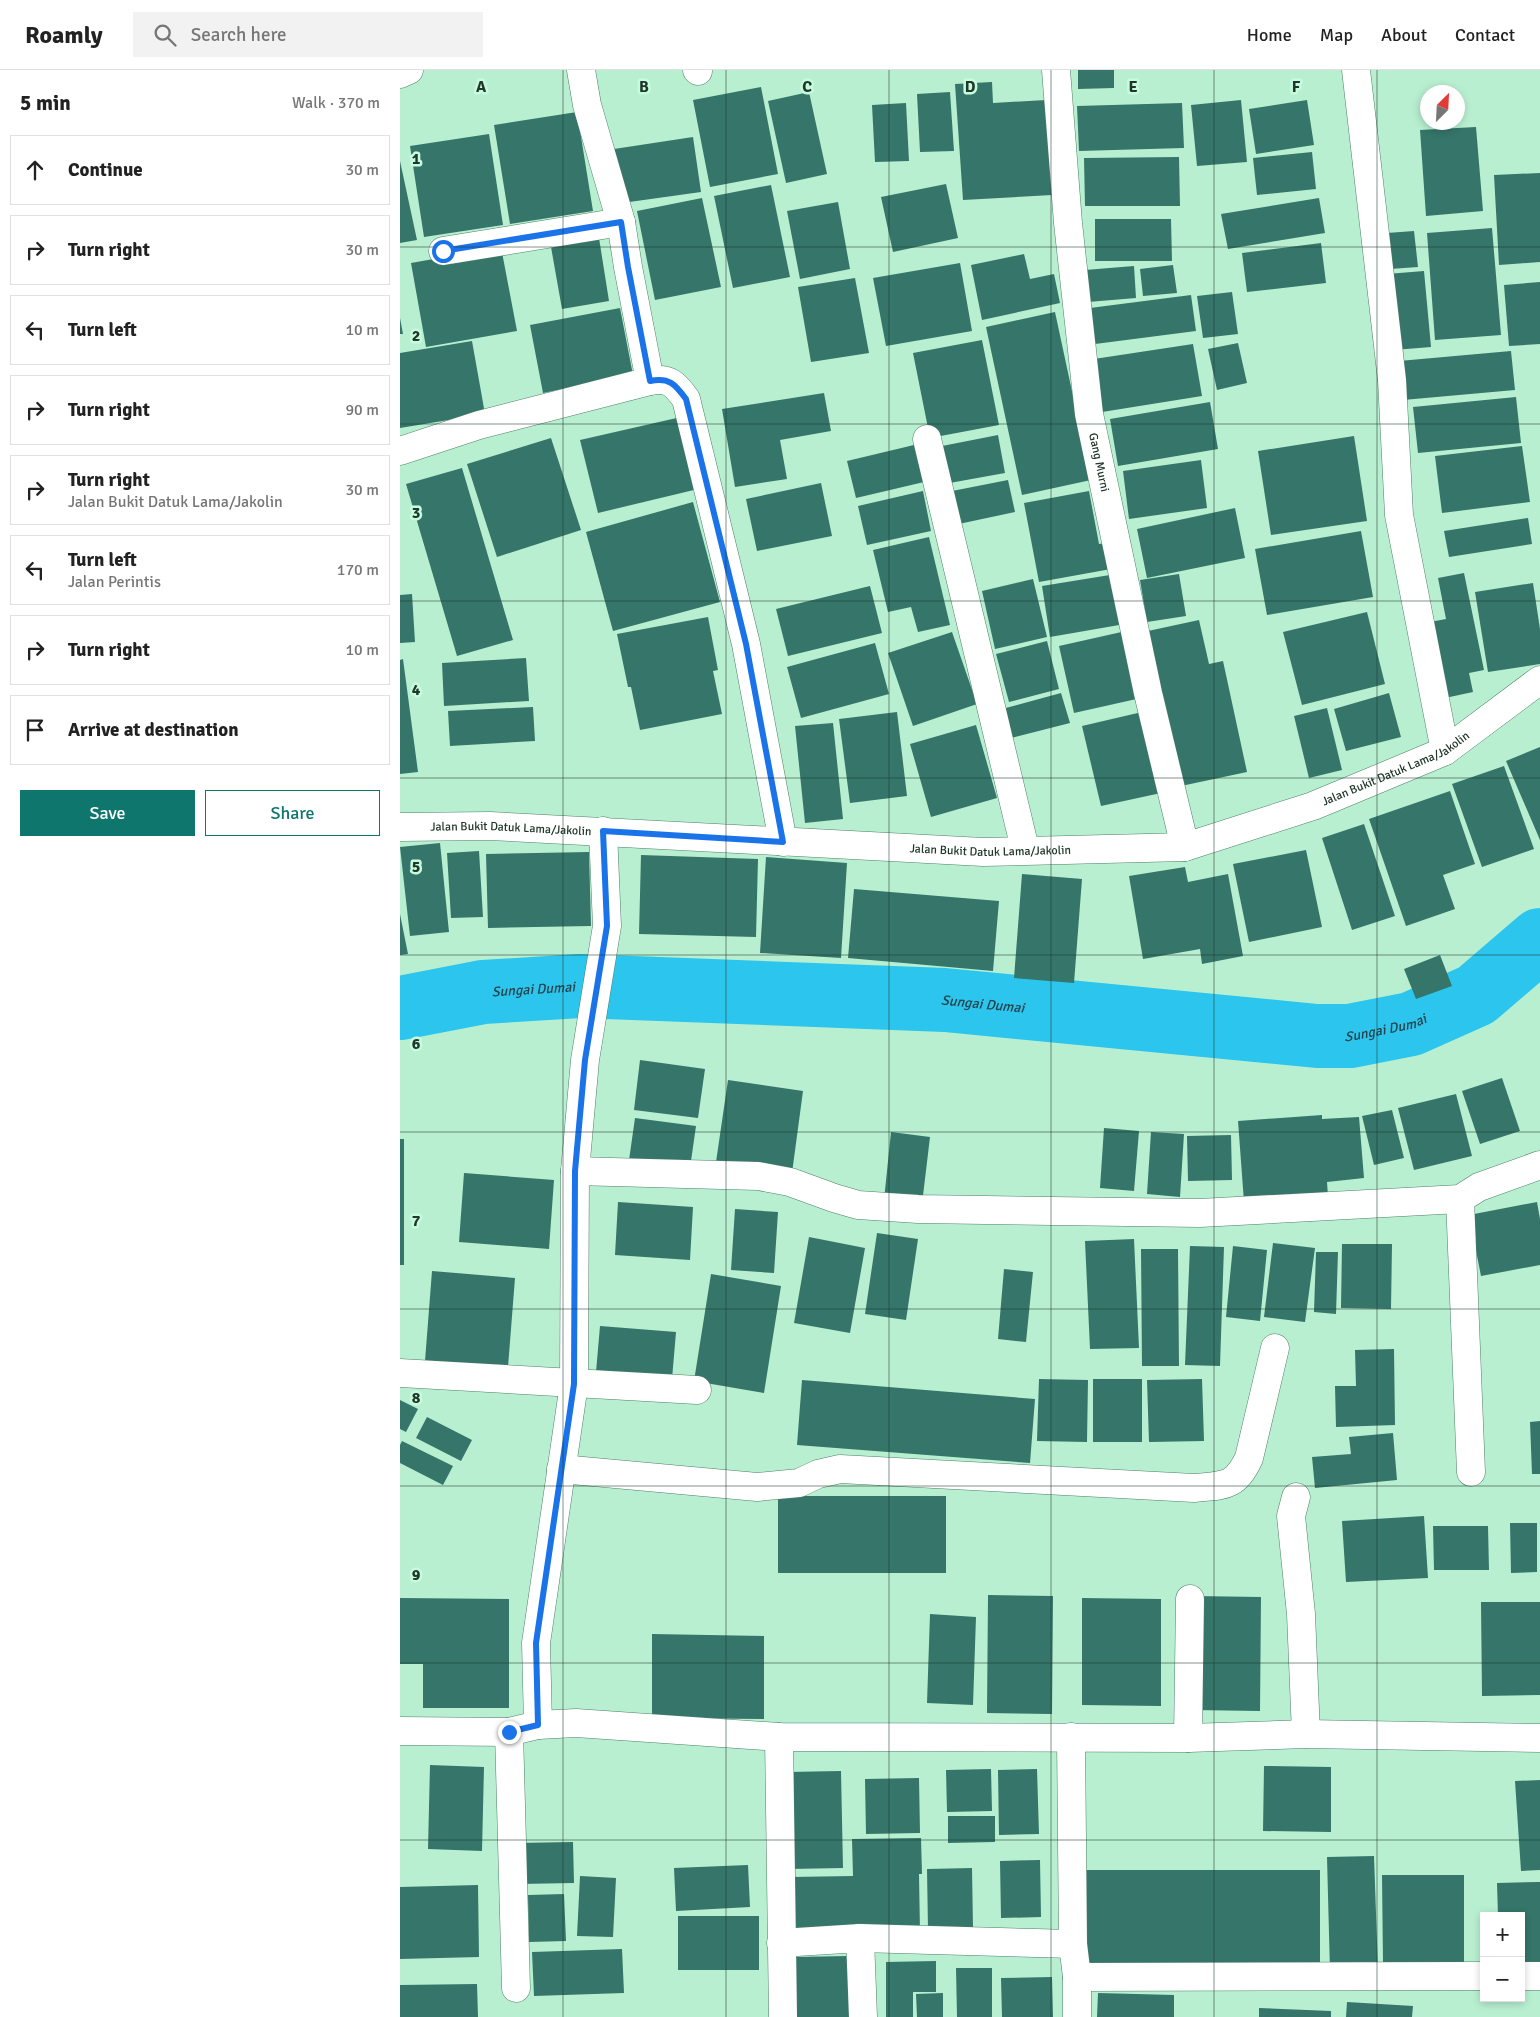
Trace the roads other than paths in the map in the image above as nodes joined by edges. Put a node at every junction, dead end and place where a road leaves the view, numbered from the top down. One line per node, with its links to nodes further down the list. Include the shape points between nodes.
1 (409, 70): 5 (street)
2 (581, 70): 6 (street, via 587,105)
3 (1056, 70): 16 (street, Gang Murni, via 1068,224 1089,414 1148,694)
4 (1356, 70): 12 (street, via 1392,380 1399,515)
5 (400, 74)
6 (621, 222): 7 (street); 8 (street)
7 (443, 251)
8 (650, 381): 10 (street, via 479,425); 15 (street, via 661,379 669,382 686,399 746,644)
9 (927, 439): 17 (street)
10 (400, 452)
11 (1540, 680): 12 (street, Jalan Bukit Datuk Lama/Jakolin)
12 (1445, 751): 16 (street, Jalan Bukit Datuk Lama/Jakolin, via 1313,806)
13 (400, 827): 14 (street, Jalan Bukit Datuk Lama/Jakolin, via 490,826)
14 (603, 831): 15 (street, Jalan Bukit Datuk Lama/Jakolin); 19 (street, via 607,926 585,1060)
15 (783, 842): 17 (street, Jalan Bukit Datuk Lama/Jakolin, via 983,852)
16 (1185, 847): 17 (street, Jalan Bukit Datuk Lama/Jakolin)
17 (1025, 849)
18 (1540, 1165): 20 (street, via 1479,1187)
19 (575, 1171): 20 (street, via 758,1176 790,1182 858,1205 918,1209 1200,1213); 23 (street)
20 (1460, 1199): 26 (street)
21 (1275, 1348): 25 (street, via 1249,1458 1241,1475 1223,1486 1194,1488 840,1469 799,1482 757,1488)
22 (400, 1373): 23 (street)
23 (574, 1384): 24 (street); 25 (street)
24 (696, 1390)
25 (561, 1469): 29 (street, via 536,1643)
26 (1471, 1472)
27 (1296, 1497): 32 (street, via 1291,1516 1301,1614)
28 (1190, 1599): 35 (street)
29 (538, 1725): 31 (street); 33 (street, via 576,1723)
30 (400, 1731): 31 (street)
31 (509, 1732): 44 (street)
32 (1306, 1734): 35 (street); 36 (street)
33 (779, 1737): 34 (street); 38 (street)
34 (1071, 1737): 35 (street); 39 (street)
35 (1188, 1738)
36 (1540, 1738)
37 (860, 1938): 38 (street); 39 (street); 46 (street)
38 (781, 1943): 45 (street)
39 (1073, 1944): 43 (street)
40 (1480, 1976): 43 (street)
41 (1525, 1976): 42 (street)
42 (1540, 1976)
43 (1077, 1978): 47 (street)
44 (516, 1988)
45 (783, 2017)
46 (863, 2017)
47 (1077, 2017)

